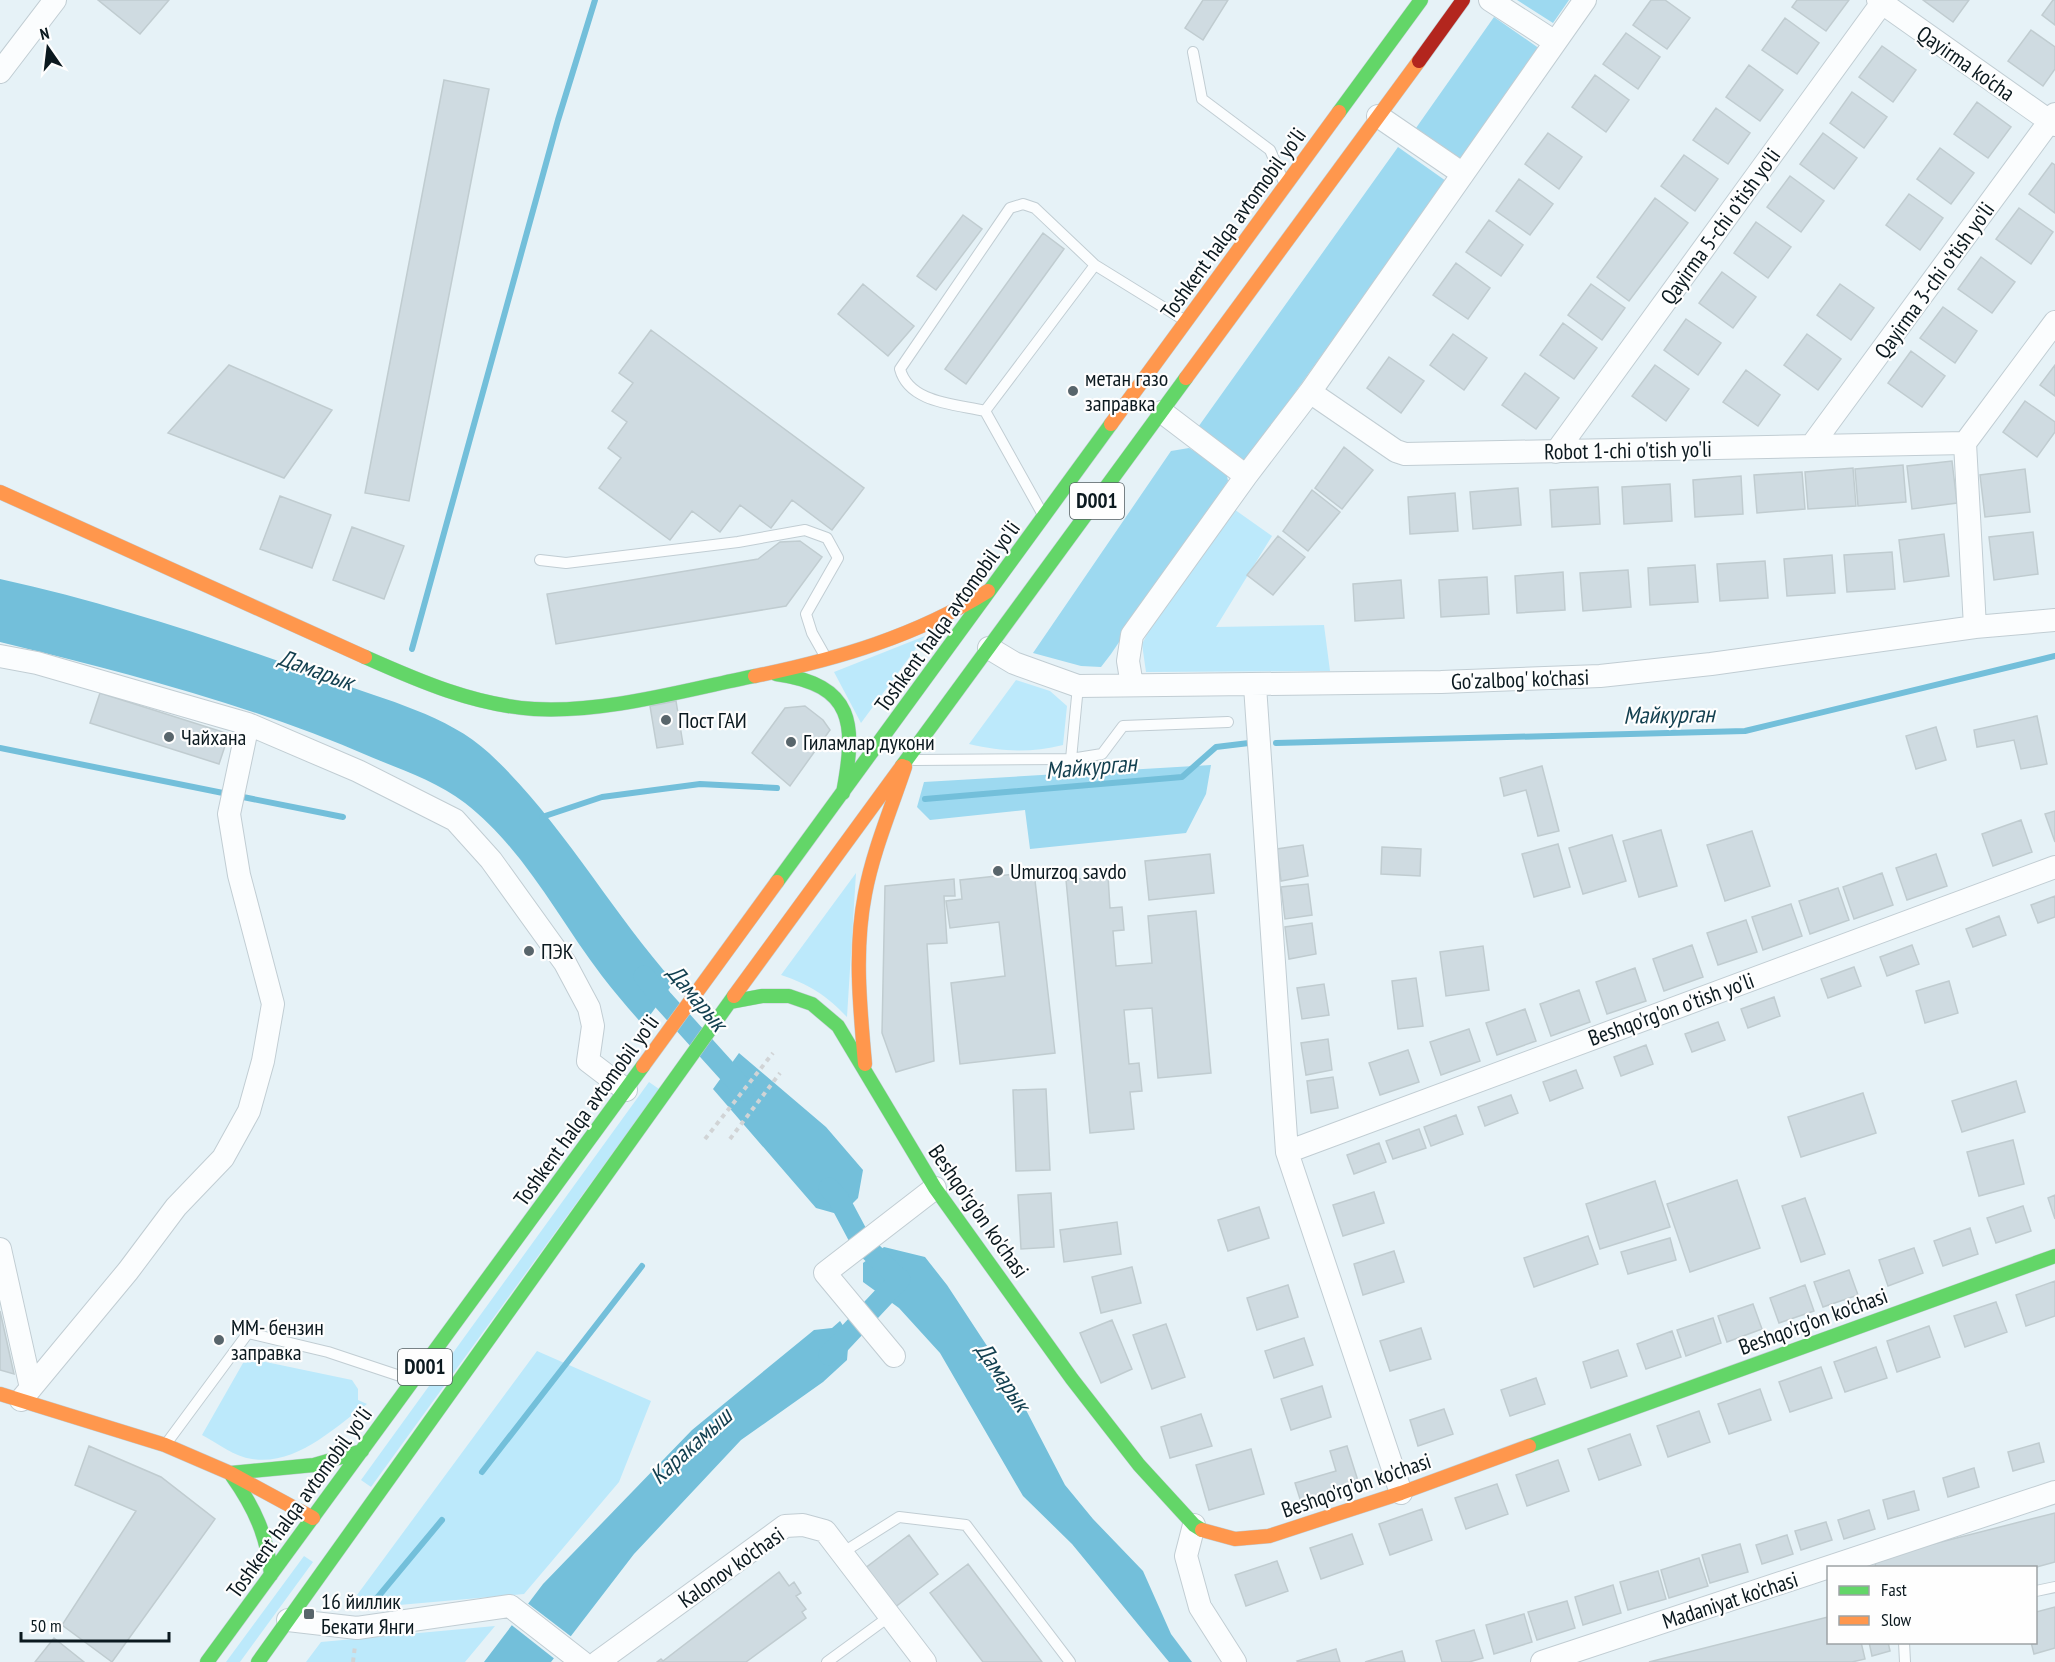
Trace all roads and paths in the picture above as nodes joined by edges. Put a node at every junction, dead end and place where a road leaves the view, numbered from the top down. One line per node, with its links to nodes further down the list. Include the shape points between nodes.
1 (55, 0): 9 (street)
2 (1421, 0): 13 (main road, Toshkent halqa avtomobil yo'li / D001)
3 (1463, 0): 10 (main road, Toshkent halqa avtomobil yo'li / D001)
4 (1490, 0): 7 (street)
5 (1586, 0): 7 (street)
6 (1881, 1): 11 (street, Qayirma ko'cha); 22 (street, Qayirma 5-chi o'tish yo'li)
7 (1555, 42): 12 (street)
8 (1193, 52): 13 (lane, via 1202,99 1270,150)
9 (0, 72)
10 (1378, 116): 12 (street); 19 (main road, Toshkent halqa avtomobil yo'li / D001)
11 (2053, 120): 21 (street, Qayirma 3-chi o'tish yo'li)
12 (1463, 174): 17 (street)
13 (1286, 186): 15 (main road, Toshkent halqa avtomobil yo'li / D001)
14 (1095, 265): 15 (lane); 18 (lane); 18 (lane, via 1035,208 1023,204 1010,208 900,369 912,391)
15 (1187, 321): 23 (main road, Toshkent halqa avtomobil yo'li / D001)
16 (2055, 322): 20 (street)
17 (1310, 392): 22 (street, Robot 1-chi o'tish yo'li, via 1405,454); 24 (street)
18 (985, 411): 26 (lane)
19 (1162, 412): 23 (main road, Toshkent halqa avtomobil yo'li / D001); 24 (street)
20 (1965, 443): 21 (street, Robot 1-chi o'tish yo'li); 30 (street)
21 (1812, 445): 22 (street, Robot 1-chi o'tish yo'li)
22 (1556, 452)
23 (1109, 456): 26 (main road, Toshkent halqa avtomobil yo'li / D001); 31 (main road, Toshkent halqa avtomobil yo'li / D001)
24 (1246, 476): 35 (street, via 1132,634 1128,662)
25 (0, 492): 34 (main road, via 430,686 474,699 534,709 599,706)
26 (1045, 517): 28 (main road, Toshkent halqa avtomobil yo'li / D001)
27 (540, 560): 33 (lane, via 566,563 805,530 827,538 838,558 806,614)
28 (993, 587): 33 (main road, via 937,623 858,652); 42 (main road, Toshkent halqa avtomobil yo'li / D001)
29 (2055, 620): 30 (street, Go'zalbog' ko'chasi)
30 (1975, 627): 37 (street, Go'zalbog' ko'chasi, via 1600,676)
31 (989, 648): 36 (street, Go'zalbog' ko'chasi, via 1014,663); 41 (main road, Toshkent halqa avtomobil yo'li / D001)
32 (0, 656): 39 (street, via 37,663)
33 (826, 659): 34 (main road)
34 (764, 674): 42 (main road, via 806,680 824,687 840,701 851,742)
35 (1132, 685): 36 (street, Go'zalbog' ko'chasi); 37 (street, Go'zalbog' ko'chasi)
36 (1078, 686): 40 (lane)
37 (1255, 686): 51 (street)
38 (1228, 722): 40 (lane, via 1123,726 1102,754)
39 (248, 724): 48 (street, via 358,771 455,820 491,860 565,963 589,1008 593,1026 588,1061); 57 (street, via 229,814 239,875 273,1004 249,1111 223,1158 176,1207 128,1271)
40 (1071, 759): 41 (lane)
41 (907, 760): 44 (main road, Toshkent halqa avtomobil yo'li / D001); 47 (main road, Beshqo'rg'on ko'chasi, via 862,912 859,1007)
42 (843, 793): 48 (main road, Toshkent halqa avtomobil yo'li / D001)
43 (2055, 867): 51 (street, Beshqo'rg'on o'tish yo'li)
44 (730, 1002): 47 (main road, Beshqo'rg'on ko'chasi, via 785,994 813,1004 838,1026); 72 (main road, Toshkent halqa avtomobil yo'li / D001, via 341,1537)
45 (773, 1053): 49 (path)
46 (780, 1073): 50 (path)
47 (866, 1074): 52 (main road, Beshqo'rg'on ko'chasi)
48 (626, 1090): 56 (main road, Toshkent halqa avtomobil yo'li / D001)
49 (705, 1139)
50 (730, 1139)
51 (1287, 1152): 61 (street)
52 (934, 1188): 55 (street, via 825,1273); 64 (main road, Beshqo'rg'on ko'chasi, via 1072,1379 1139,1465)
53 (0, 1249): 57 (street)
54 (2055, 1256): 61 (main road, Beshqo'rg'on ko'chasi)
55 (894, 1356)
56 (415, 1381): 58 (lane, via 328,1352 248,1333); 59 (main road, Toshkent halqa avtomobil yo'li / D001)
57 (18, 1394): 58 (main road)
58 (165, 1445): 60 (main road)
59 (362, 1451): 60 (main road, via 316,1467); 63 (main road, Toshkent halqa avtomobil yo'li / D001)
60 (230, 1473): 63 (main road); 68 (main road, via 263,1530 271,1557)
61 (1401, 1492): 64 (main road, Beshqo'rg'on ko'chasi, via 1258,1538 1223,1537)
62 (2055, 1492): 66 (street, Madaniyat ko'chasi)
63 (317, 1521): 68 (main road, Toshkent halqa avtomobil yo'li / D001)
64 (1194, 1525): 81 (street, via 1186,1556 1200,1607)
65 (842, 1553): 71 (street, Kalonov ko'chasi); 74 (street, Kalonov ko'chasi, via 825,1531 803,1525 785,1526); 80 (lane, via 899,1517 966,1525)
66 (1833, 1566)
67 (1827, 1568): 82 (street, Madaniyat ko'chasi)
68 (271, 1575): 75 (main road, Toshkent halqa avtomobil yo'li / D001)
69 (2055, 1587): 70 (lane)
70 (2037, 1591)
71 (890, 1616): 78 (lane); 79 (street, Kalonov ko'chasi)
72 (288, 1620): 76 (main road, Toshkent halqa avtomobil yo'li / D001); 77 (street, via 357,1628 510,1606)
73 (1904, 1644): 83 (lane)
74 (611, 1658)
75 (207, 1662)
76 (258, 1662)
77 (582, 1662)
78 (827, 1662)
79 (925, 1662)
80 (1070, 1662)
81 (1235, 1662)
82 (1542, 1662)
83 (1905, 1662)

